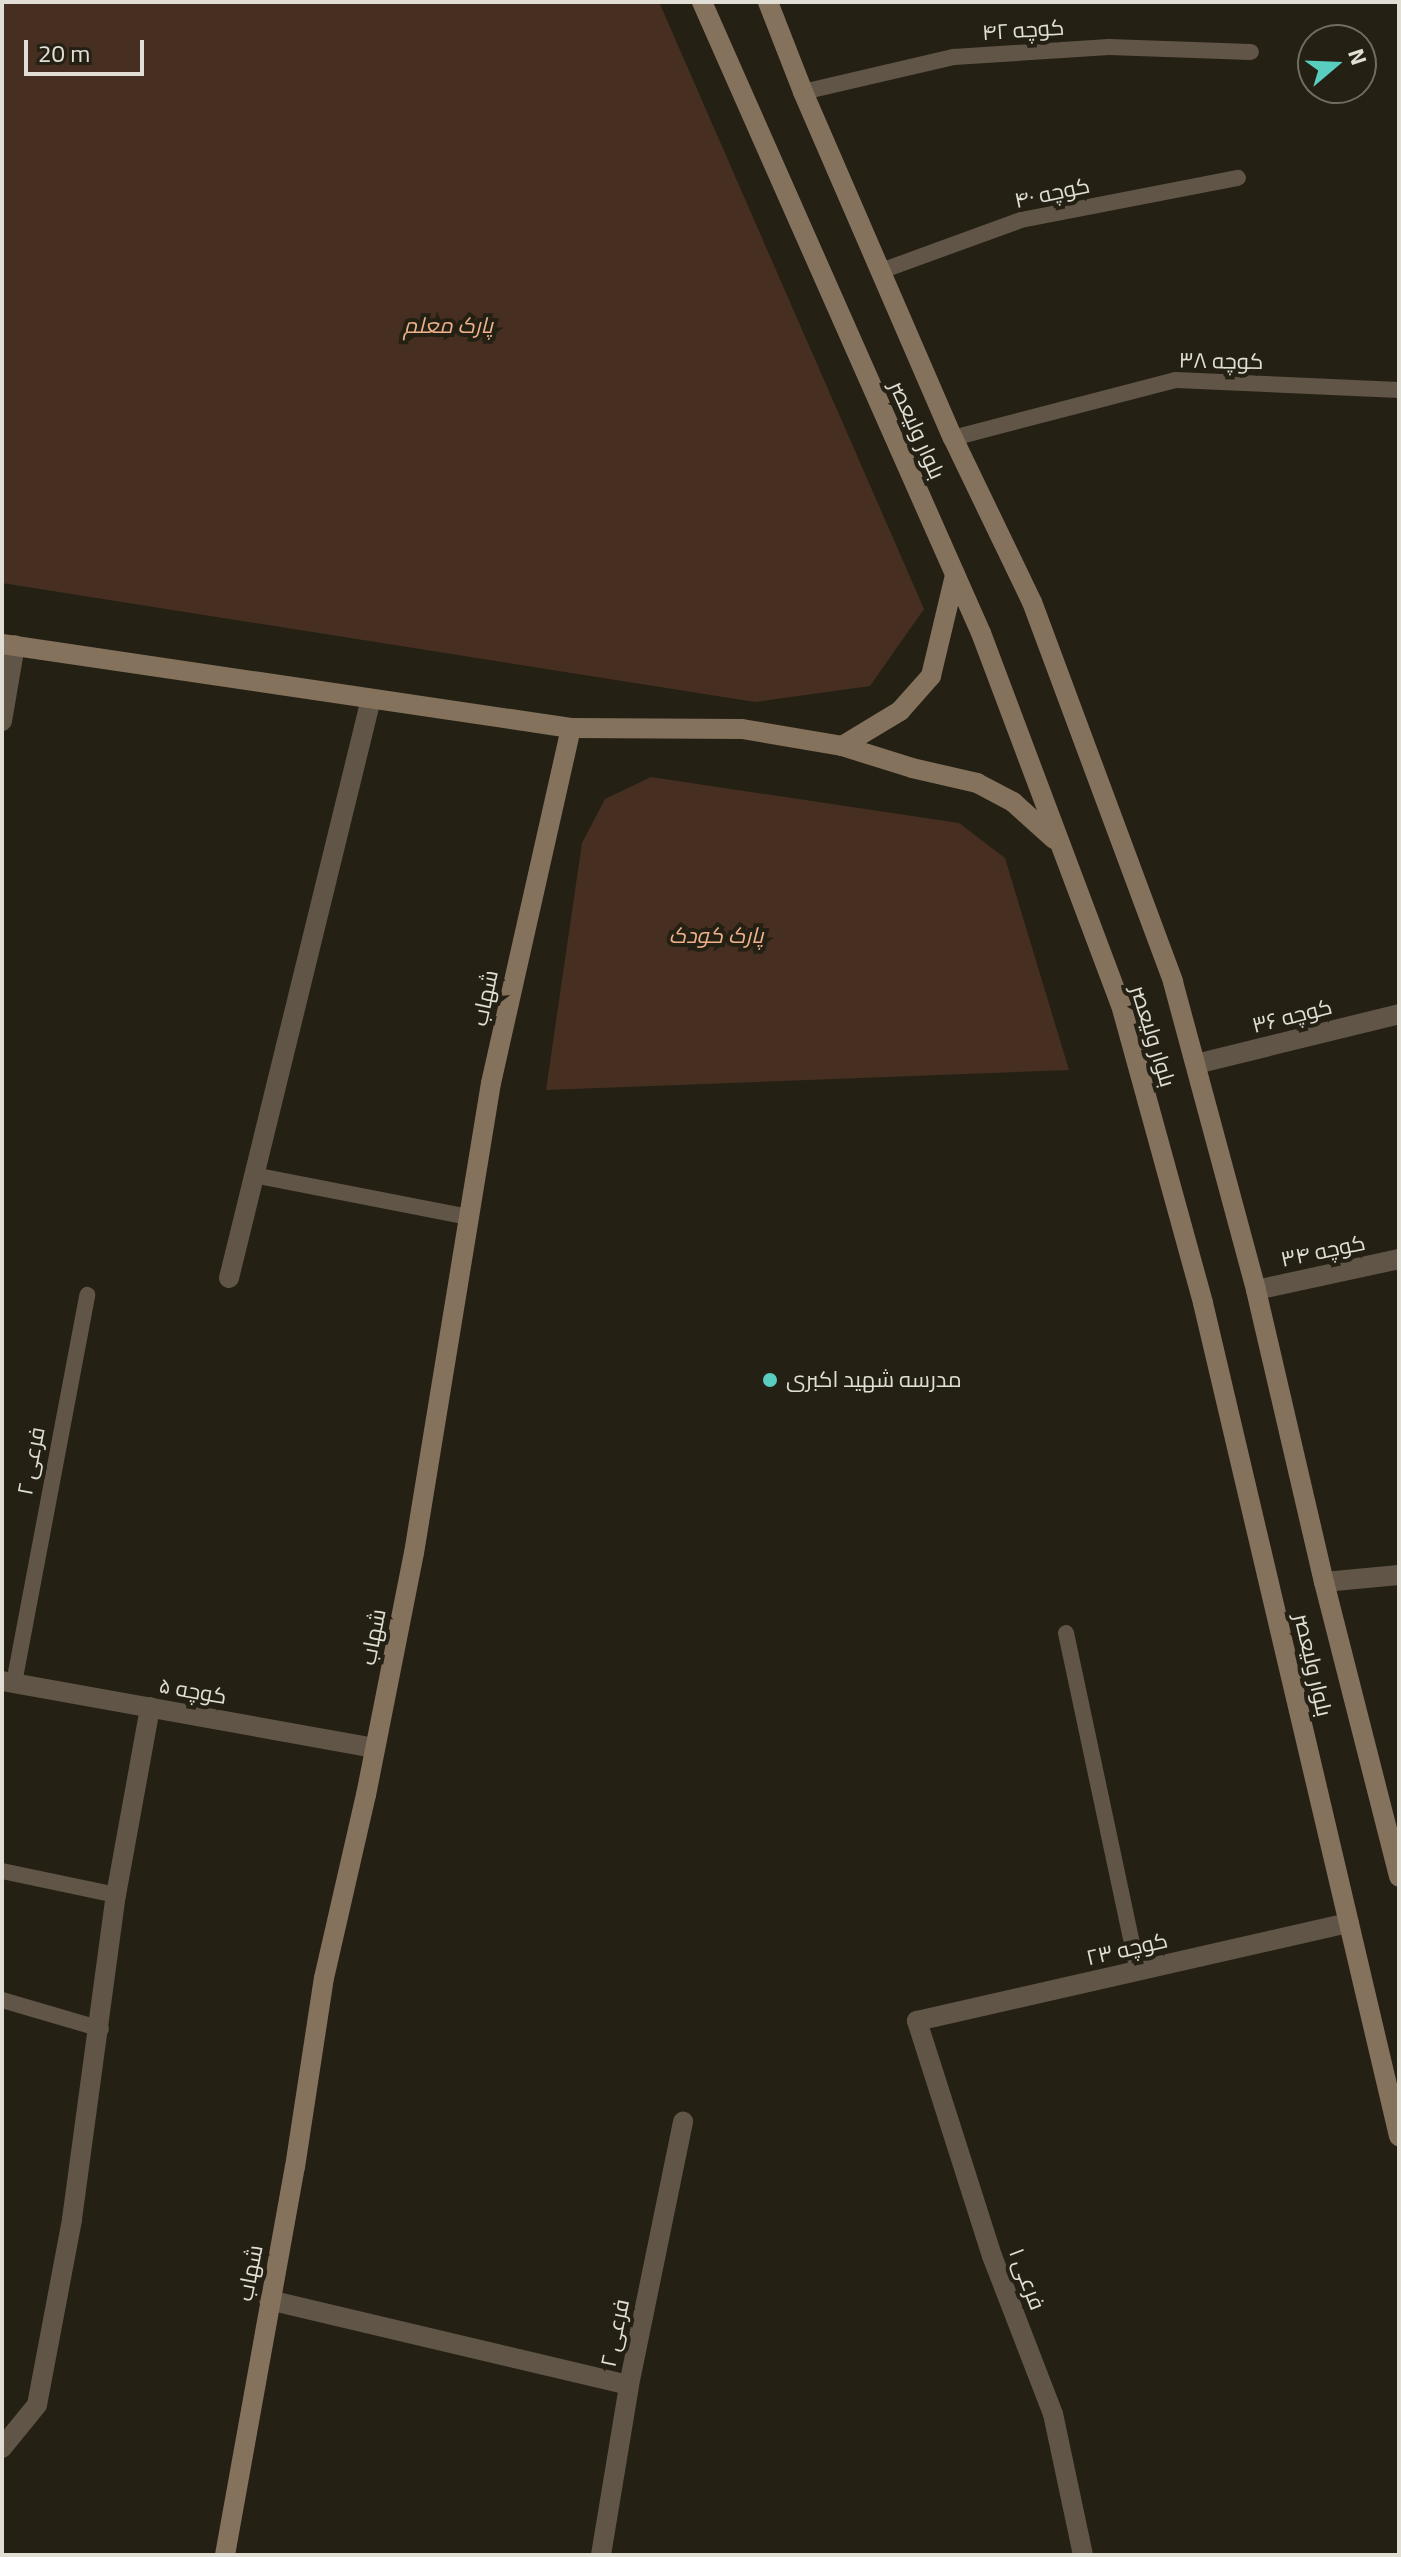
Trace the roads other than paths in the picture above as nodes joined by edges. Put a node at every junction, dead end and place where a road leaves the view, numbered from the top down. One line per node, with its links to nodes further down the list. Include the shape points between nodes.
1 (702, 2): 9 (main road, بلوار ولیعصر)
2 (768, 2): 4 (main road, بلوار ولیعصر)
3 (1251, 52): 4 (lane, کوچه ۴۲, via 1109,47 954,57)
4 (803, 92): 6 (main road, بلوار ولیعصر)
5 (1238, 178): 6 (lane, کوچه ۴۰, via 1021,220)
6 (881, 271): 8 (main road, بلوار ولیعصر)
7 (1399, 390): 8 (lane, کوچه ۳۸, via 1176,380)
8 (953, 438): 17 (main road, بلوار ولیعصر, via 1032,602 1173,982)
9 (955, 575): 14 (main road, via 931,676 900,711); 15 (main road, بلوار ولیعصر)
10 (8, 644): 11 (main road); 12 (street)
11 (371, 699): 13 (main road); 18 (street)
12 (2, 721)
13 (571, 728): 14 (main road, via 742,729); 19 (main road, شهاب, via 491,1083)
14 (842, 746): 15 (main road, via 977,783 1013,802)
15 (1057, 841): 33 (main road, بلوار ولیعصر, via 1121,1005 1203,1303)
16 (1399, 1014): 17 (street, ۳۶ کوچه)
17 (1196, 1064): 22 (main road, بلوار ولیعصر)
18 (254, 1175): 19 (lane); 21 (street)
19 (468, 1217): 29 (main road, شهاب, via 414,1553)
20 (1399, 1259): 22 (street, کوچه ۳۴)
21 (229, 1278)
22 (1256, 1290): 25 (main road, بلوار ولیعصر)
23 (87, 1295): 27 (lane, فرعی ۲)
24 (1399, 1575): 25 (street)
25 (1324, 1582): 31 (main road, بلوار ولیعصر)
26 (1066, 1633): 34 (lane)
27 (8, 1682): 28 (street, کوچه ۵)
28 (150, 1707): 29 (street, کوچه ۵); 32 (street)
29 (375, 1748): 41 (main road, شهاب, via 324,1978)
30 (2, 1871): 32 (lane)
31 (1399, 1877)
32 (116, 1895): 37 (street)
33 (1349, 1923): 34 (street, کوچه ۲۳); 38 (main road, بلوار ولیعصر)
34 (1138, 1971): 36 (street, کوچه ۲۳)
35 (2, 2000): 37 (lane)
36 (917, 2021): 46 (street, فرعی ۱, via 992,2256 1053,2414)
37 (101, 2029): 43 (street, via 37,2405)
38 (1391, 2063): 40 (main road, بلوار ولیعصر)
39 (683, 2121): 42 (street, فرعی ۲)
40 (1399, 2136)
41 (269, 2300): 42 (street); 44 (main road, شهاب)
42 (629, 2385): 45 (street, فرعی ۲)
43 (2, 2448)
44 (225, 2555)
45 (601, 2555)
46 (1083, 2555)

